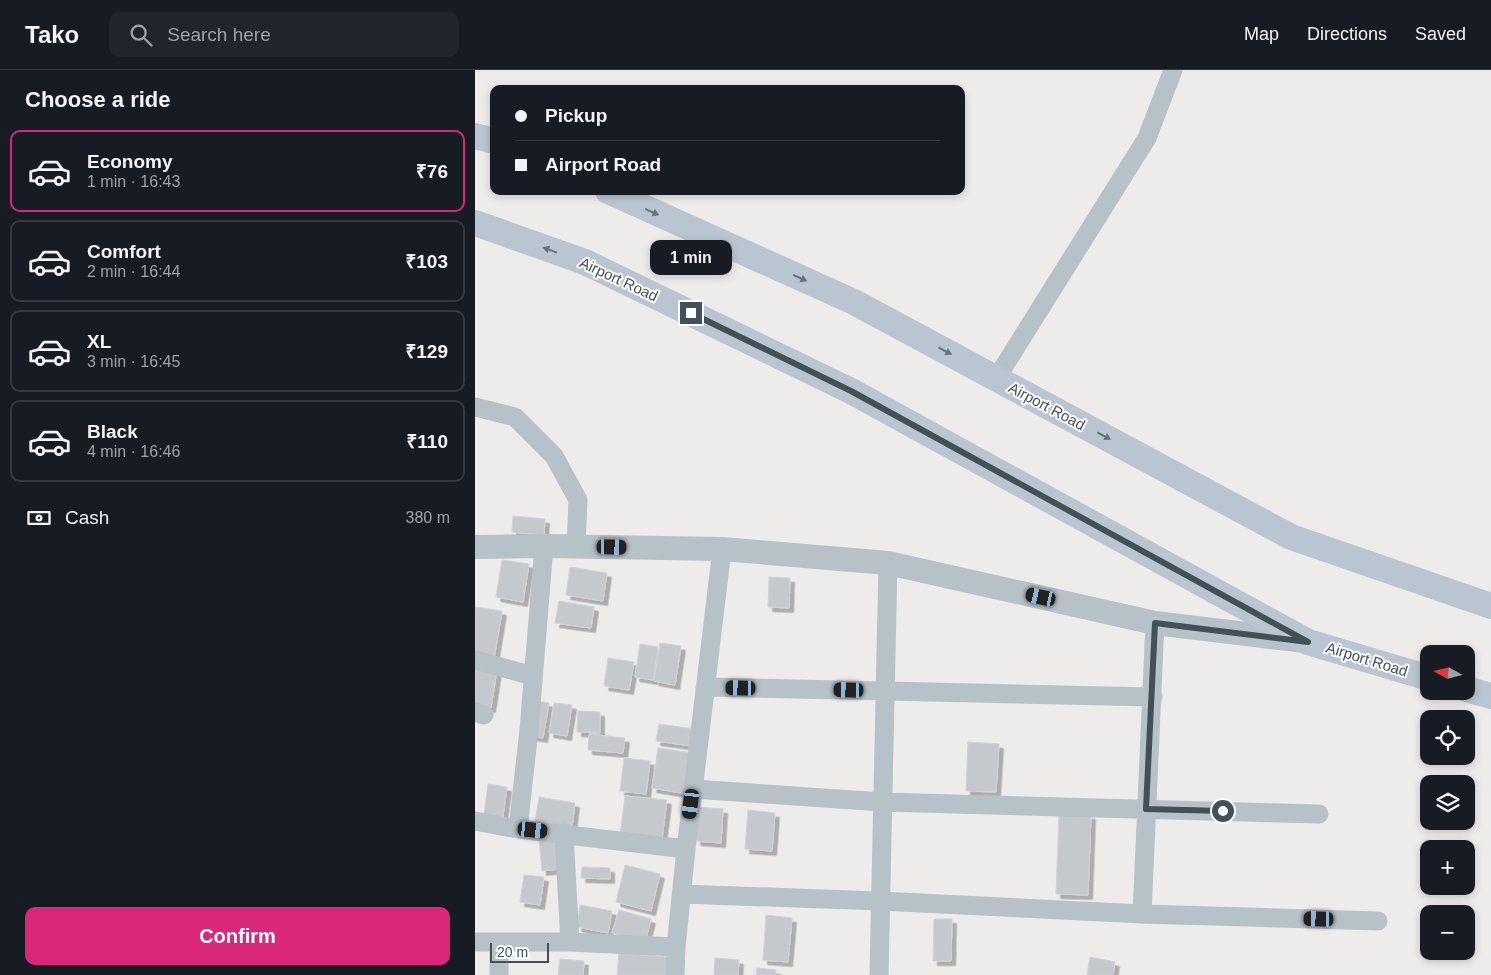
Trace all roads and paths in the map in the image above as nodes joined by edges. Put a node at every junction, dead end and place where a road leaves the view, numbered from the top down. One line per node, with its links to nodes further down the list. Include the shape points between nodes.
1 (1173, 70): 6 (street, via 1147,138)
2 (475, 136): 3 (main road)
3 (490, 140)
4 (617, 195): 6 (main road, Airport Road, one-way to 6, via 854,302)
5 (475, 223): 15 (main road, Airport Road, one-way to 5, via 851,391 585,262)
6 (996, 379): 13 (main road, Airport Road, one-way to 13, via 1291,537)
7 (475, 407): 9 (street, via 515,418 554,456 577,500)
8 (544, 546): 9 (street); 10 (street); 18 (street)
9 (576, 546): 11 (street)
10 (475, 547)
11 (722, 549): 12 (street); 19 (street)
12 (888, 563): 14 (street); 20 (street)
13 (1491, 606)
14 (1155, 623): 15 (street); 23 (street)
15 (1308, 642): 17 (main road, Airport Road)
16 (475, 660): 18 (street)
17 (1420, 675)
18 (533, 676): 29 (street)
19 (705, 687): 20 (street); 24 (street)
20 (885, 691): 23 (street); 25 (street)
21 (1475, 692): 22 (main road)
22 (1491, 696)
23 (1153, 697): 26 (street)
24 (693, 789): 25 (street); 31 (street)
25 (882, 802): 26 (street); 33 (street)
26 (1146, 809): 27 (street); 34 (street)
27 (1319, 814)
28 (475, 821): 29 (street)
29 (518, 829): 30 (street)
30 (564, 833): 31 (street); 38 (street)
31 (686, 849): 32 (street)
32 (682, 894): 33 (street); 39 (street)
33 (880, 901): 34 (street); 42 (street)
34 (1142, 914): 35 (street)
35 (1378, 921)
36 (475, 942): 37 (street)
37 (499, 942): 38 (street); 40 (street)
38 (570, 942): 39 (street)
39 (676, 947): 41 (street)
40 (499, 975)
41 (675, 975)
42 (879, 975)

